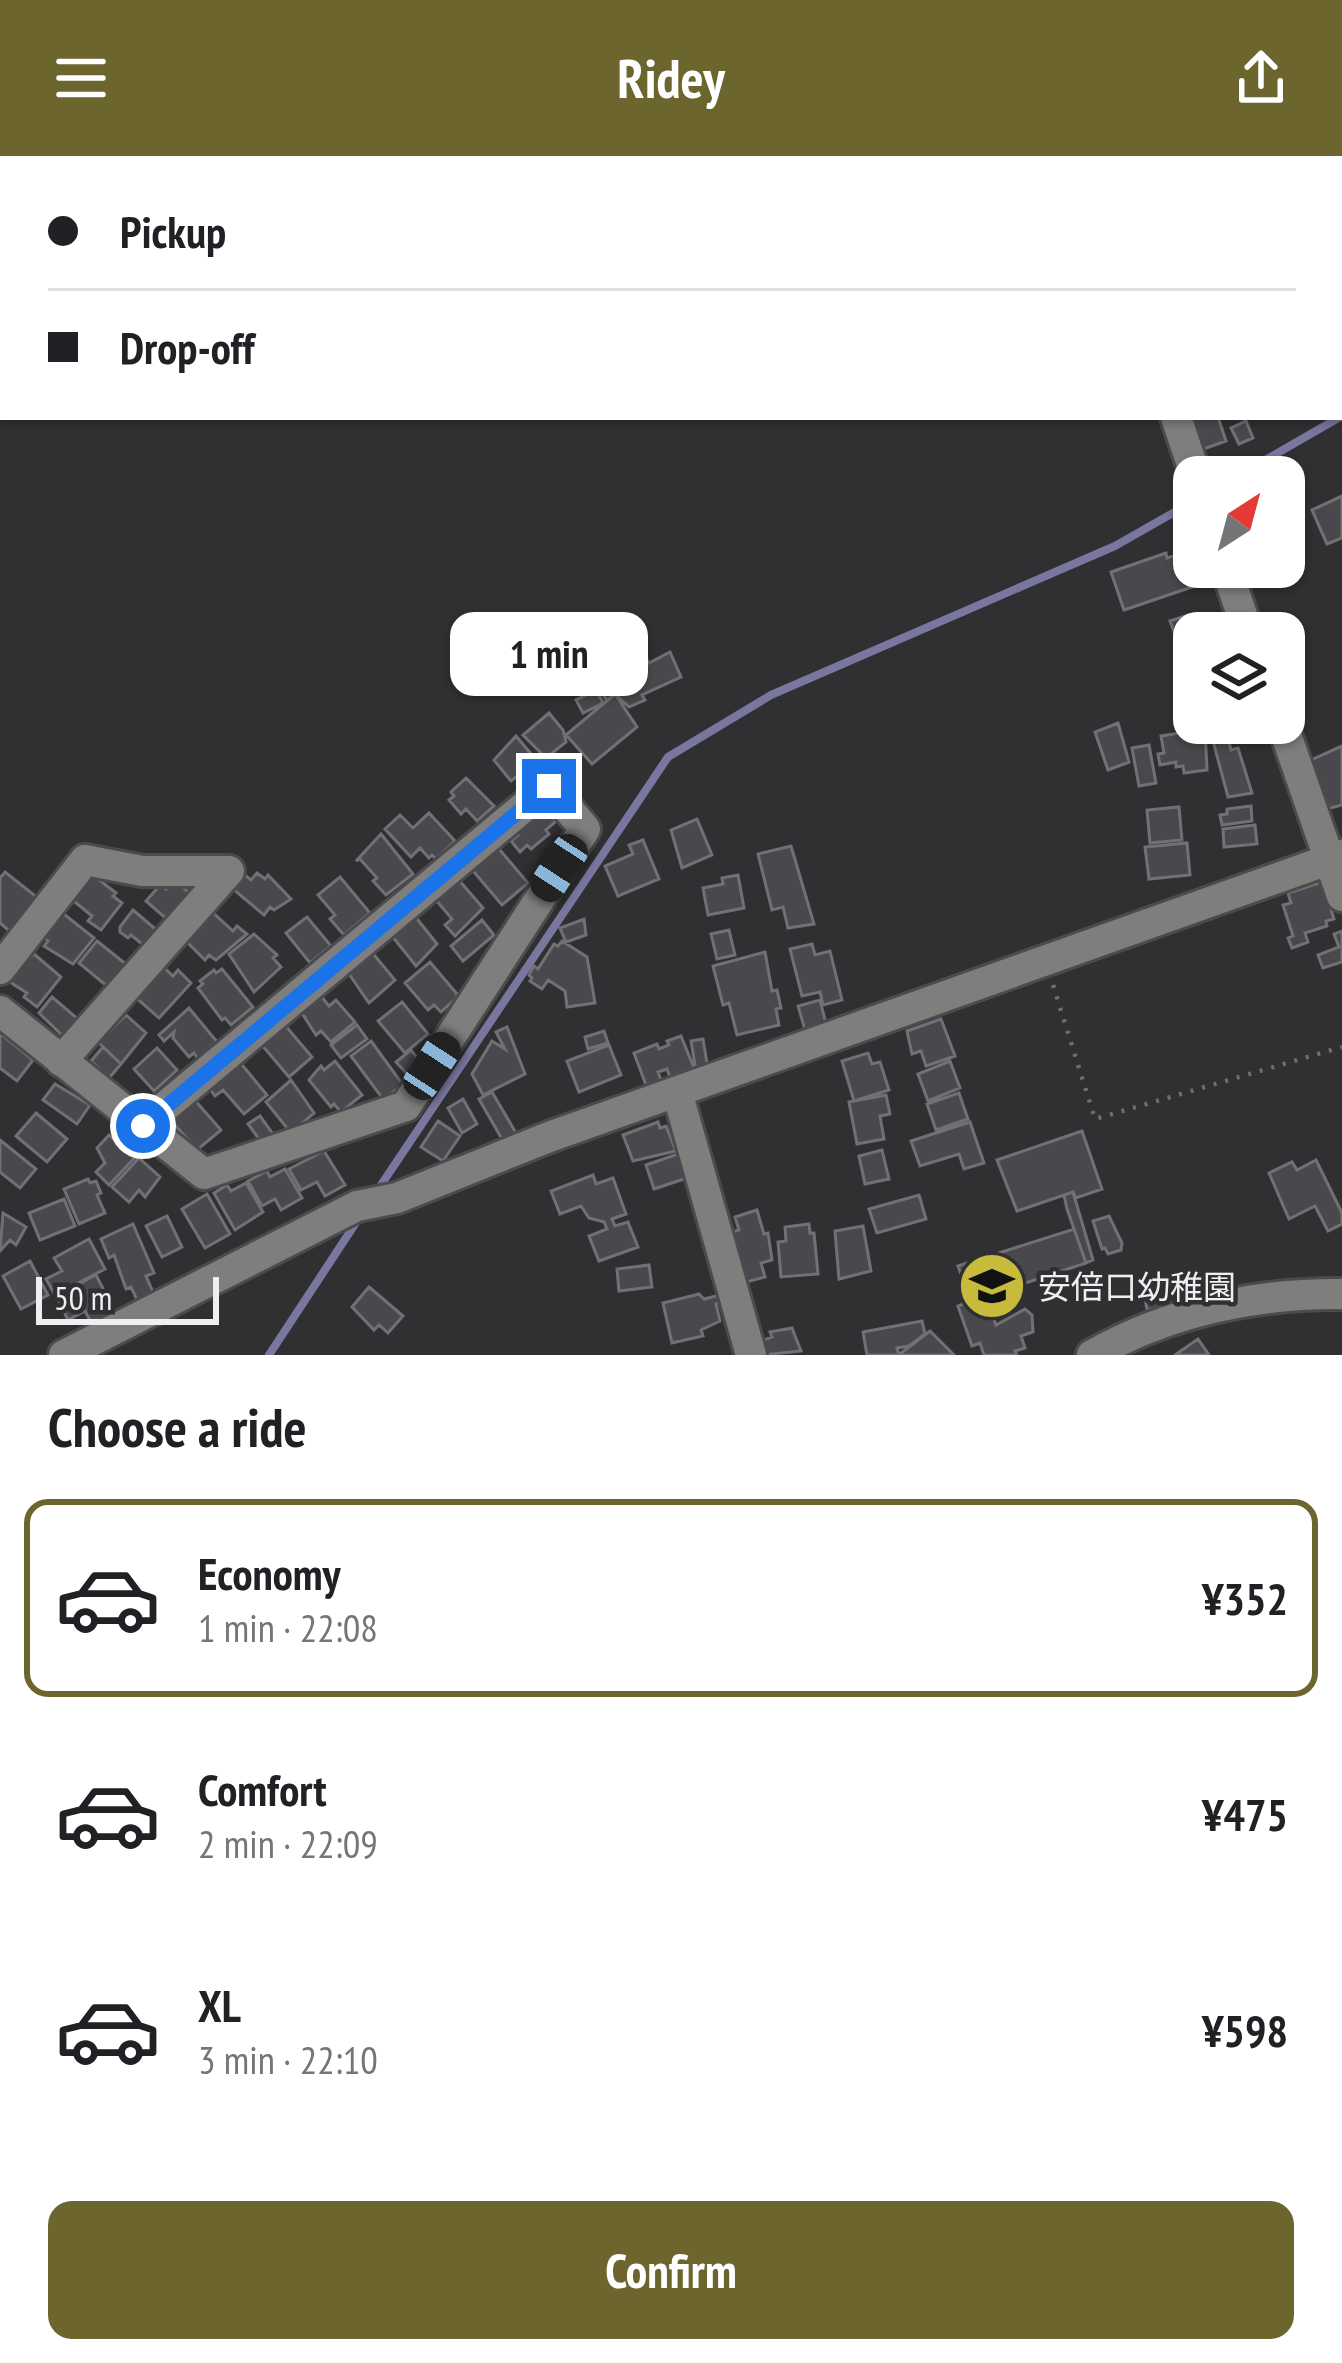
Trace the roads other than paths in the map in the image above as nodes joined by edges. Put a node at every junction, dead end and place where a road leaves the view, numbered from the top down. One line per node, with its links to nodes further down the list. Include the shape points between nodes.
1 (1177, 420): 2 (street)
2 (1189, 456)
3 (1290, 744): 4 (street)
4 (1336, 857): 5 (street); 9 (street)
5 (1342, 896)
6 (0, 969): 8 (street, via 85,860 142,871 229,871)
7 (0, 1011): 8 (street)
8 (61, 1061): 10 (street)
9 (678, 1095): 12 (street, via 357,1206); 13 (street)
10 (143, 1126): 10 (street, via 204,1174 406,1106 585,829 549,786)
11 (1342, 1294): 14 (street, via 1289,1293 1162,1320)
12 (64, 1355)
13 (751, 1355)
14 (1092, 1355)

